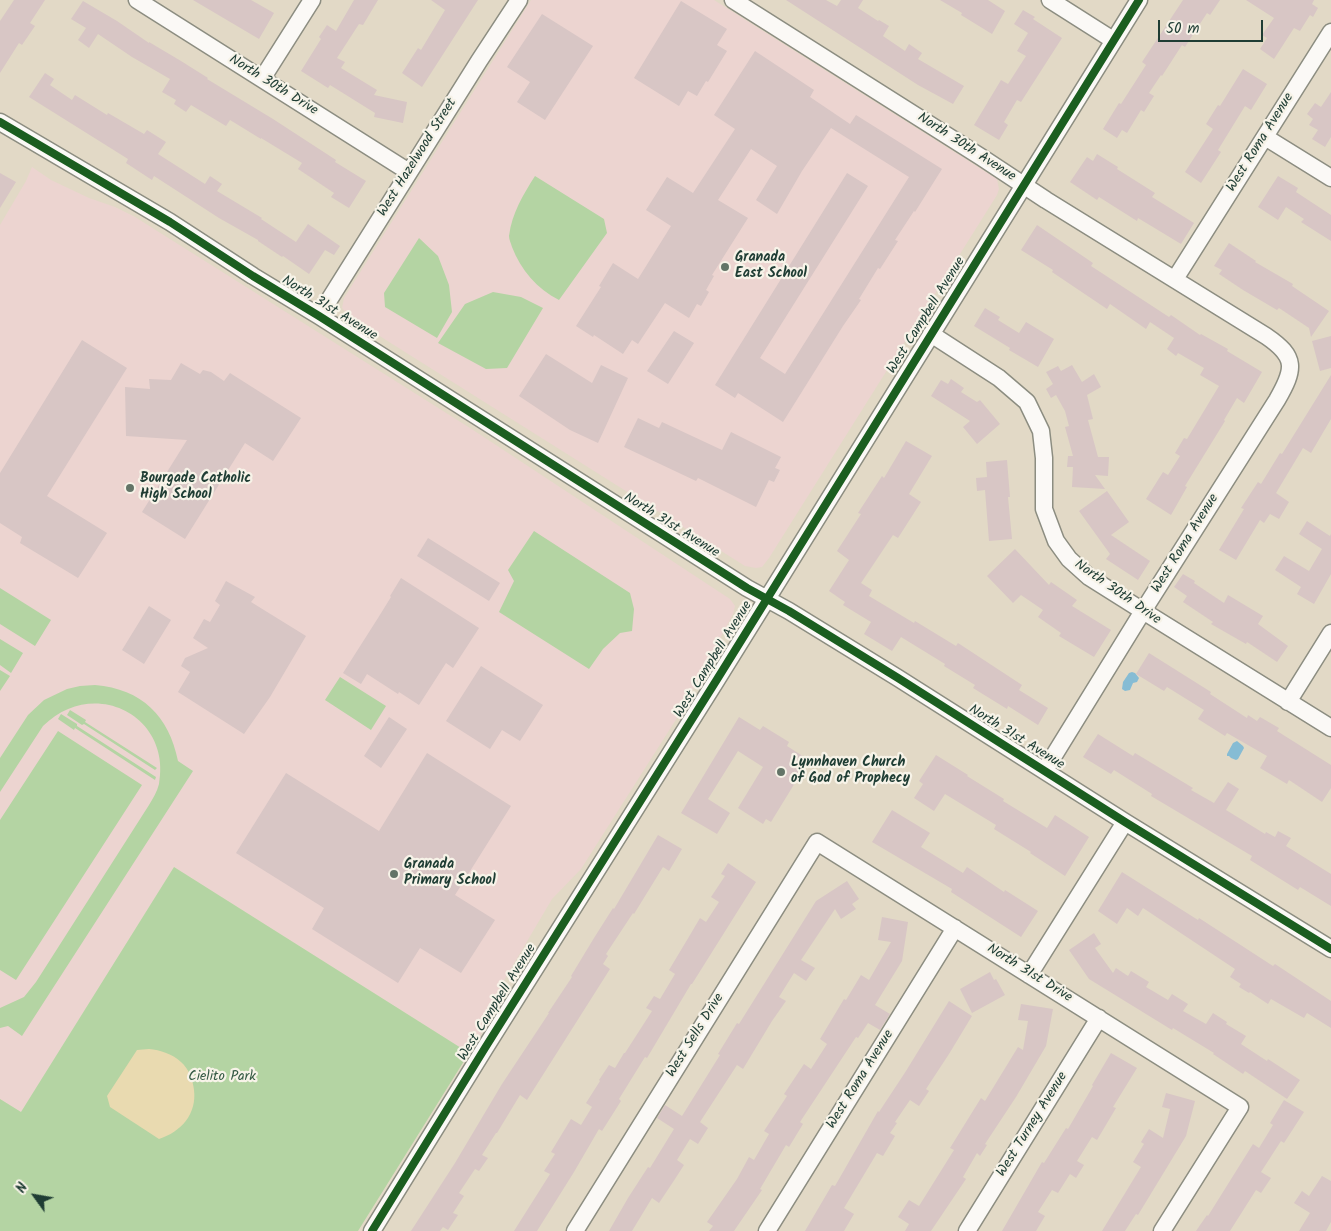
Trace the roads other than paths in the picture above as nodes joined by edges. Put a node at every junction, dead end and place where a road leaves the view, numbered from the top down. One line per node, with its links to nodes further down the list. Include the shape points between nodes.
1 (137, 0): 9 (street, North 30th Drive)
2 (312, 0): 9 (street)
3 (519, 0): 12 (street, West Hazelwood Street)
4 (733, 0): 14 (street, North 30th Avenue)
5 (1050, 0): 8 (street)
6 (1139, 0): 8 (street, West Campbell Avenue)
7 (1331, 32): 11 (street, West Roma Avenue)
8 (1113, 40): 14 (street, West Campbell Avenue)
9 (262, 79): 12 (street, North 30th Drive)
10 (0, 122): 16 (street, North 31st Avenue, via 170,222)
11 (1265, 138): 13 (street); 15 (street, West Roma Avenue)
12 (409, 172): 16 (street, West Hazelwood Street)
13 (1331, 178)
14 (1024, 185): 15 (street, North 30th Avenue); 17 (street, West Campbell Avenue)
15 (1175, 279): 18 (street, North 30th Avenue, via 1276,342 1284,350)
16 (319, 316): 19 (street, North 31st Avenue)
17 (931, 334): 19 (street, West Campbell Avenue); 20 (street, North 30th Drive, via 999,378 1027,402 1041,431 1044,508 1056,541 1069,559 1089,576)
18 (1291, 367): 20 (street, West Roma Avenue, via 1277,400)
19 (766, 599): 24 (street, North 31st Avenue); 31 (street, West Campbell Avenue)
20 (1142, 611): 22 (street, North 30th Drive); 24 (street, West Roma Avenue)
21 (1331, 633): 22 (street)
22 (1288, 702): 23 (street, North 30th Drive)
23 (1331, 728)
24 (1045, 770): 25 (street, North 31st Avenue)
25 (1125, 822): 28 (street, North 31st Avenue); 29 (street)
26 (817, 842): 27 (street, North 31st Drive); 32 (street, West Sells Drive)
27 (956, 928): 29 (street, North 31st Drive); 33 (street, West Roma Avenue)
28 (1331, 949)
29 (1029, 975): 30 (street, North 31st Drive)
30 (1100, 1018): 34 (street, West Turney Avenue); 35 (street, North 31st Drive, via 1240,1107)
31 (372, 1231)
32 (574, 1231)
33 (767, 1231)
34 (966, 1231)
35 (1162, 1231)

